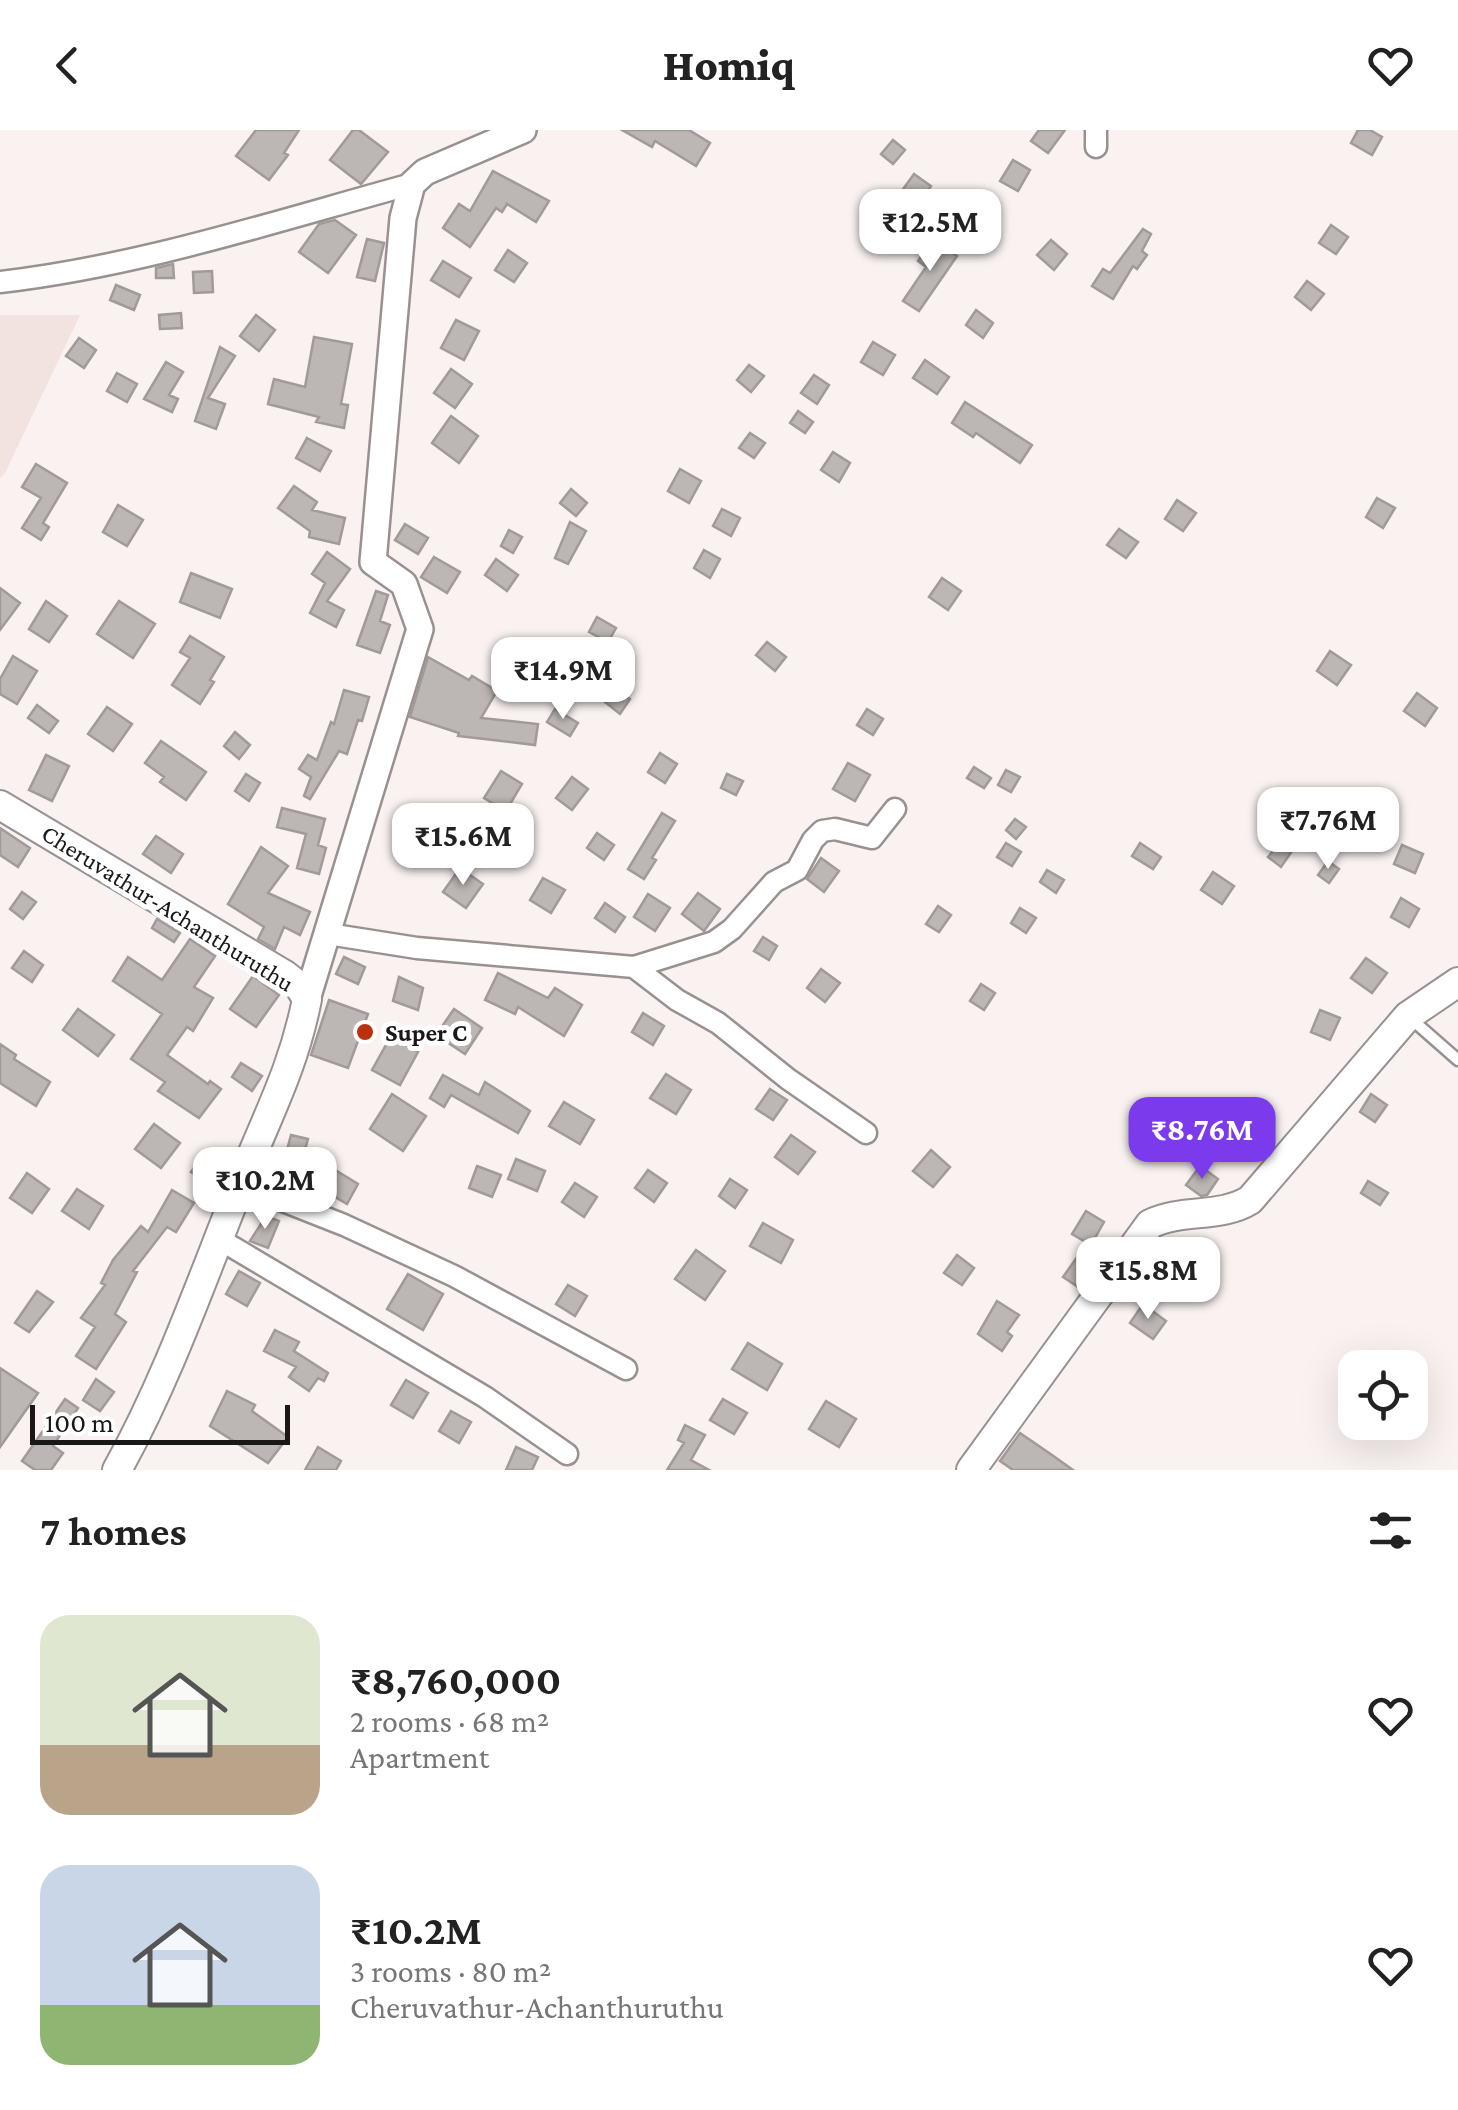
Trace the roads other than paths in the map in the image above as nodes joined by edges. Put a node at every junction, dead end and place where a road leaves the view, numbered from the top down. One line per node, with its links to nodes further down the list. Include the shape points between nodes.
1 (523, 130): 2 (street, via 425,172)
2 (412, 184): 3 (street, via 146,256); 6 (street, via 403,218 373,562 404,584 420,629)
3 (0, 282)
4 (0, 805): 9 (main road, Cheruvathur-Achanthuruthu, via 285,975)
5 (895, 809): 7 (street, via 872,838 822,831 797,870 774,882 714,942)
6 (328, 934): 7 (street); 9 (street)
7 (634, 967): 12 (street)
8 (1458, 982): 10 (main road)
9 (307, 999): 13 (main road, Cheruvathur-Achanthuruthu, via 288,1077)
10 (1408, 1016): 11 (lane); 18 (main road, via 1250,1200 1234,1210 1164,1217 1140,1234)
11 (1458, 1060)
12 (866, 1133)
13 (240, 1184): 14 (main road, Cheruvathur-Achanthuruthu); 15 (street, via 454,1276)
14 (219, 1239): 16 (street, via 485,1396); 17 (main road, Cheruvathur-Achanthuruthu)
15 (626, 1369)
16 (568, 1454)
17 (117, 1470)
18 (971, 1470)

